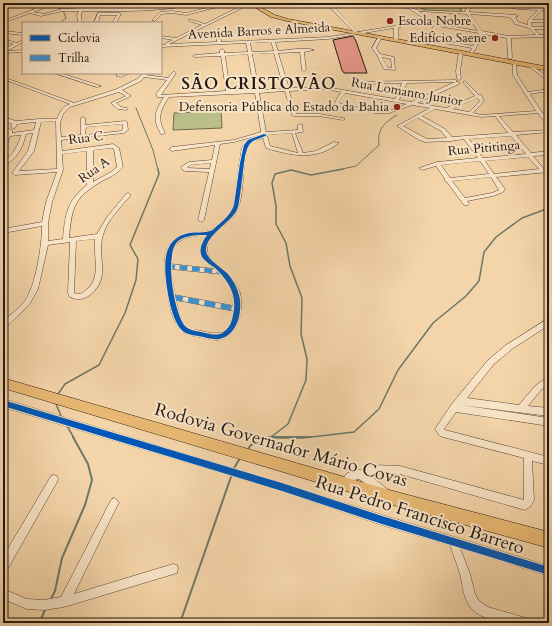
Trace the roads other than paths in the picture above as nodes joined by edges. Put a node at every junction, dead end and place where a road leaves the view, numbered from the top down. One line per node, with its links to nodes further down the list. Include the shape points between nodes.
1 (20, 3): 32 (street)
2 (24, 3): 22 (street)
3 (55, 3): 22 (street)
4 (128, 3): 26 (street)
5 (161, 3): 26 (street)
6 (195, 3): 26 (street, via 171,9)
7 (198, 3): 21 (street)
8 (228, 3): 21 (street)
9 (260, 3): 18 (street)
10 (329, 3): 14 (street); 56 (street)
11 (432, 3): 20 (street)
12 (461, 3): 15 (street)
13 (488, 3): 16 (street)
14 (374, 4): 19 (street)
15 (469, 4): 34 (street)
16 (496, 4): 29 (street)
17 (108, 5): 31 (street)
18 (247, 5): 47 (street); 56 (main road, via 280,19)
19 (409, 6): 20 (street); 27 (street)
20 (419, 6): 28 (street)
21 (207, 7): 39 (street, via 186,14 160,13)
22 (37, 9): 33 (street)
23 (81, 9): 31 (street, via 96,7); 33 (street, via 60,10 43,15); 44 (street)
24 (542, 9): 25 (street); 29 (street); 41 (street)
25 (549, 9)
26 (132, 10): 31 (street)
27 (417, 10): 28 (street); 38 (street)
28 (422, 10): 34 (street)
29 (519, 10): 37 (street)
30 (9, 11): 32 (street)
31 (114, 11)
32 (4, 12)
33 (29, 12): 36 (street)
34 (468, 12): 37 (street); 53 (street)
35 (14, 13): 36 (street)
36 (20, 15): 43 (street)
37 (513, 17): 50 (street, via 517,24)
38 (425, 18): 48 (street); 49 (street, Avenida Barros e Almeida)
39 (154, 20)
40 (190, 20): 47 (street)
41 (529, 21): 42 (street); 50 (street)
42 (549, 21)
43 (3, 22)
44 (80, 22)
45 (96, 22): 46 (street, via 98,14 118,13)
46 (115, 22)
47 (206, 25): 63 (street)
48 (437, 25): 53 (street); 64 (street)
49 (396, 27): 56 (street, Avenida Barros e Almeida); 66 (street)
50 (530, 28): 51 (street); 57 (street)
51 (549, 28)
52 (3, 32): 54 (street)
53 (481, 32): 61 (street); 76 (street)
54 (22, 34)
55 (218, 34): 70 (street)
56 (358, 34): 60 (main road); 67 (street, Avenida Barros e Almeida)
57 (539, 36): 58 (street); 61 (street)
58 (549, 36)
59 (162, 37): 62 (street)
60 (380, 37): 66 (main road); 83 (street, via 374,47)
61 (509, 37): 85 (street)
62 (168, 38): 63 (street); 72 (street)
63 (177, 39): 72 (street)
64 (426, 39): 73 (street); 76 (street)
65 (3, 40): 71 (street)
66 (396, 40): 73 (main road)
67 (273, 41): 69 (street, Avenida Barros e Almeida); 79 (street)
68 (22, 42): 71 (street)
69 (248, 42): 70 (street, Avenida Barros e Almeida); 81 (street)
70 (220, 43): 72 (street, Avenida Barros e Almeida); 82 (street)
71 (18, 44): 78 (street)
72 (164, 45)
73 (425, 45): 76 (main road); 80 (main road)
74 (302, 50): 75 (street); 79 (street); 89 (street)
75 (312, 50)
76 (473, 50): 85 (main road)
77 (22, 51): 78 (street)
78 (3, 52)
79 (276, 52): 81 (street); 103 (street)
80 (461, 52): 86 (main road); 98 (street)
81 (250, 53): 82 (street); 106 (street)
82 (222, 54): 84 (street); 107 (street)
83 (379, 55)
84 (195, 56)
85 (510, 58): 88 (main road)
86 (515, 63): 87 (main road); 108 (street, via 515,75)
87 (528, 65): 88 (main road); 97 (street)
88 (549, 66)
89 (304, 70)
90 (174, 73): 95 (street)
91 (59, 74): 96 (street)
92 (145, 74): 95 (street); 102 (street)
93 (82, 75): 96 (street)
94 (3, 78): 112 (street)
95 (170, 79): 109 (street, via 158,94)
96 (80, 80): 101 (street)
97 (549, 80)
98 (457, 81): 99 (street); 110 (street, via 462,84 465,82); 113 (street)
99 (406, 82): 100 (street); 111 (street)
100 (357, 83)
101 (99, 86)
102 (119, 90): 112 (street); 115 (street, via 129,96 114,103)
103 (287, 90): 105 (street, Rua Lomanto Junior, via 326,88); 106 (street, Rua Lomanto Junior); 123 (street, via 294,115 319,115)
104 (549, 90): 108 (street)
105 (344, 91): 111 (street, Rua Lomanto Junior); 113 (street, via 337,102 342,106 383,113 397,111)
106 (256, 92): 107 (street, Rua Lomanto Junior); 136 (street)
107 (228, 93): 109 (street, Rua Lomanto Junior)
108 (527, 93): 117 (street)
109 (164, 96): 135 (street, via 158,115 158,126)
110 (479, 96): 116 (street); 118 (street, via 482,102)
111 (396, 101): 113 (street, Rua Lomanto Junior)
112 (74, 104): 125 (street, via 66,108)
113 (411, 104): 114 (street, Rua Lomanto Junior)
114 (434, 108): 116 (street, Rua Lomanto Junior); 120 (street)
115 (125, 109)
116 (446, 110): 118 (street, Rua Lomanto Junior)
117 (539, 112): 119 (street, Rua Lomanto Junior); 127 (street)
118 (470, 114): 119 (street, Rua Lomanto Junior)
119 (496, 115): 138 (street)
120 (418, 116): 142 (street, via 440,128); 142 (street, via 399,126 424,140)
121 (3, 118): 126 (street)
122 (82, 118): 129 (street)
123 (343, 119)
124 (39, 120): 125 (street); 126 (street); 131 (street)
125 (58, 120): 141 (street)
126 (15, 123): 133 (street)
127 (549, 124)
128 (300, 125): 136 (street, via 301,131)
129 (83, 127): 139 (street); 139 (street, via 121,121 125,122 126,130)
130 (3, 128): 133 (street)
131 (36, 131): 134 (street); 158 (street, via 30,151 16,173)
132 (549, 131): 138 (street)
133 (10, 133): 134 (street); 146 (street)
134 (24, 133): 155 (street, via 15,156)
135 (163, 133)
136 (265, 134): 143 (street); 151 (street, via 270,148); 169 (street, via 246,144 235,210 228,220)
137 (294, 134): 151 (street)
138 (512, 135): 140 (street); 152 (street)
139 (83, 137): 141 (street)
140 (466, 138): 142 (street); 153 (street)
141 (59, 139): 149 (street)
142 (451, 140)
143 (218, 143): 148 (street); 154 (street)
144 (336, 143): 151 (street, via 317,153)
145 (115, 146): 147 (street, Rua C); 164 (street, Rua A, via 119,169)
146 (3, 148)
147 (90, 149): 149 (street, Rua C); 164 (street)
148 (172, 149)
149 (60, 153): 158 (street)
150 (549, 153): 152 (street, Rua Pititinga)
151 (301, 155)
152 (530, 155): 153 (street, Rua Pititinga); 161 (street)
153 (481, 159): 156 (street, Rua Pititinga); 162 (street)
154 (214, 161): 160 (street); 160 (street, via 184,167 190,170)
155 (3, 164)
156 (437, 164): 157 (street, Rua Pititinga); 163 (street)
157 (422, 168)
158 (60, 170): 167 (street)
159 (549, 170): 161 (street)
160 (212, 171): 166 (street)
161 (543, 171): 162 (street)
162 (492, 175): 163 (street); 163 (street, via 501,191 464,202)
163 (447, 180)
164 (90, 185): 171 (street, Rua A, via 75,199 70,208)
165 (128, 195): 170 (street)
166 (201, 220)
167 (45, 223): 168 (street); 172 (street)
168 (3, 231)
169 (212, 233): 175 (street, via 193,234 177,239 170,246); 176 (street, via 204,244 205,257)
170 (99, 236): 171 (street); 171 (street, via 99,271 96,284 88,293 76,297 71,293)
171 (69, 240): 172 (street)
172 (45, 243): 180 (street, via 33,296)
173 (3, 254): 174 (street)
174 (3, 264)
175 (167, 266): 176 (street); 177 (street)
176 (222, 272): 178 (street, via 235,289 238,298)
177 (172, 297): 178 (street); 178 (street, via 182,327 213,337 224,335 231,329 236,320)
178 (237, 309)
179 (549, 321): 183 (street, via 491,362)
180 (3, 324)
181 (549, 379): 186 (street)
182 (3, 382): 193 (highway, Rodovia Governador Mário Covas)
183 (460, 401): 185 (street); 186 (street)
184 (3, 403): 197 (street, Rua Pedro Francisco Barreto)
185 (454, 408): 188 (street); 189 (street, via 440,426 439,429 443,433)
186 (521, 408): 187 (street)
187 (549, 412)
188 (549, 422)
189 (528, 456): 190 (street); 191 (street, via 529,500 525,505 400,470 373,469)
190 (549, 461)
191 (361, 474): 193 (street, via 351,475); 194 (street)
192 (54, 479): 198 (street)
193 (344, 483): 194 (highway, Rodovia Governador Mário Covas)
194 (393, 498): 196 (highway, Rodovia Governador Mário Covas)
195 (114, 503): 202 (street)
196 (549, 540)
197 (453, 541): 200 (street, Rua Pedro Francisco Barreto); 203 (street, via 475,605 486,612)
198 (3, 566)
199 (173, 569): 202 (street)
200 (549, 571)
201 (3, 594): 202 (street, via 28,604)
202 (64, 602)
203 (525, 623)

